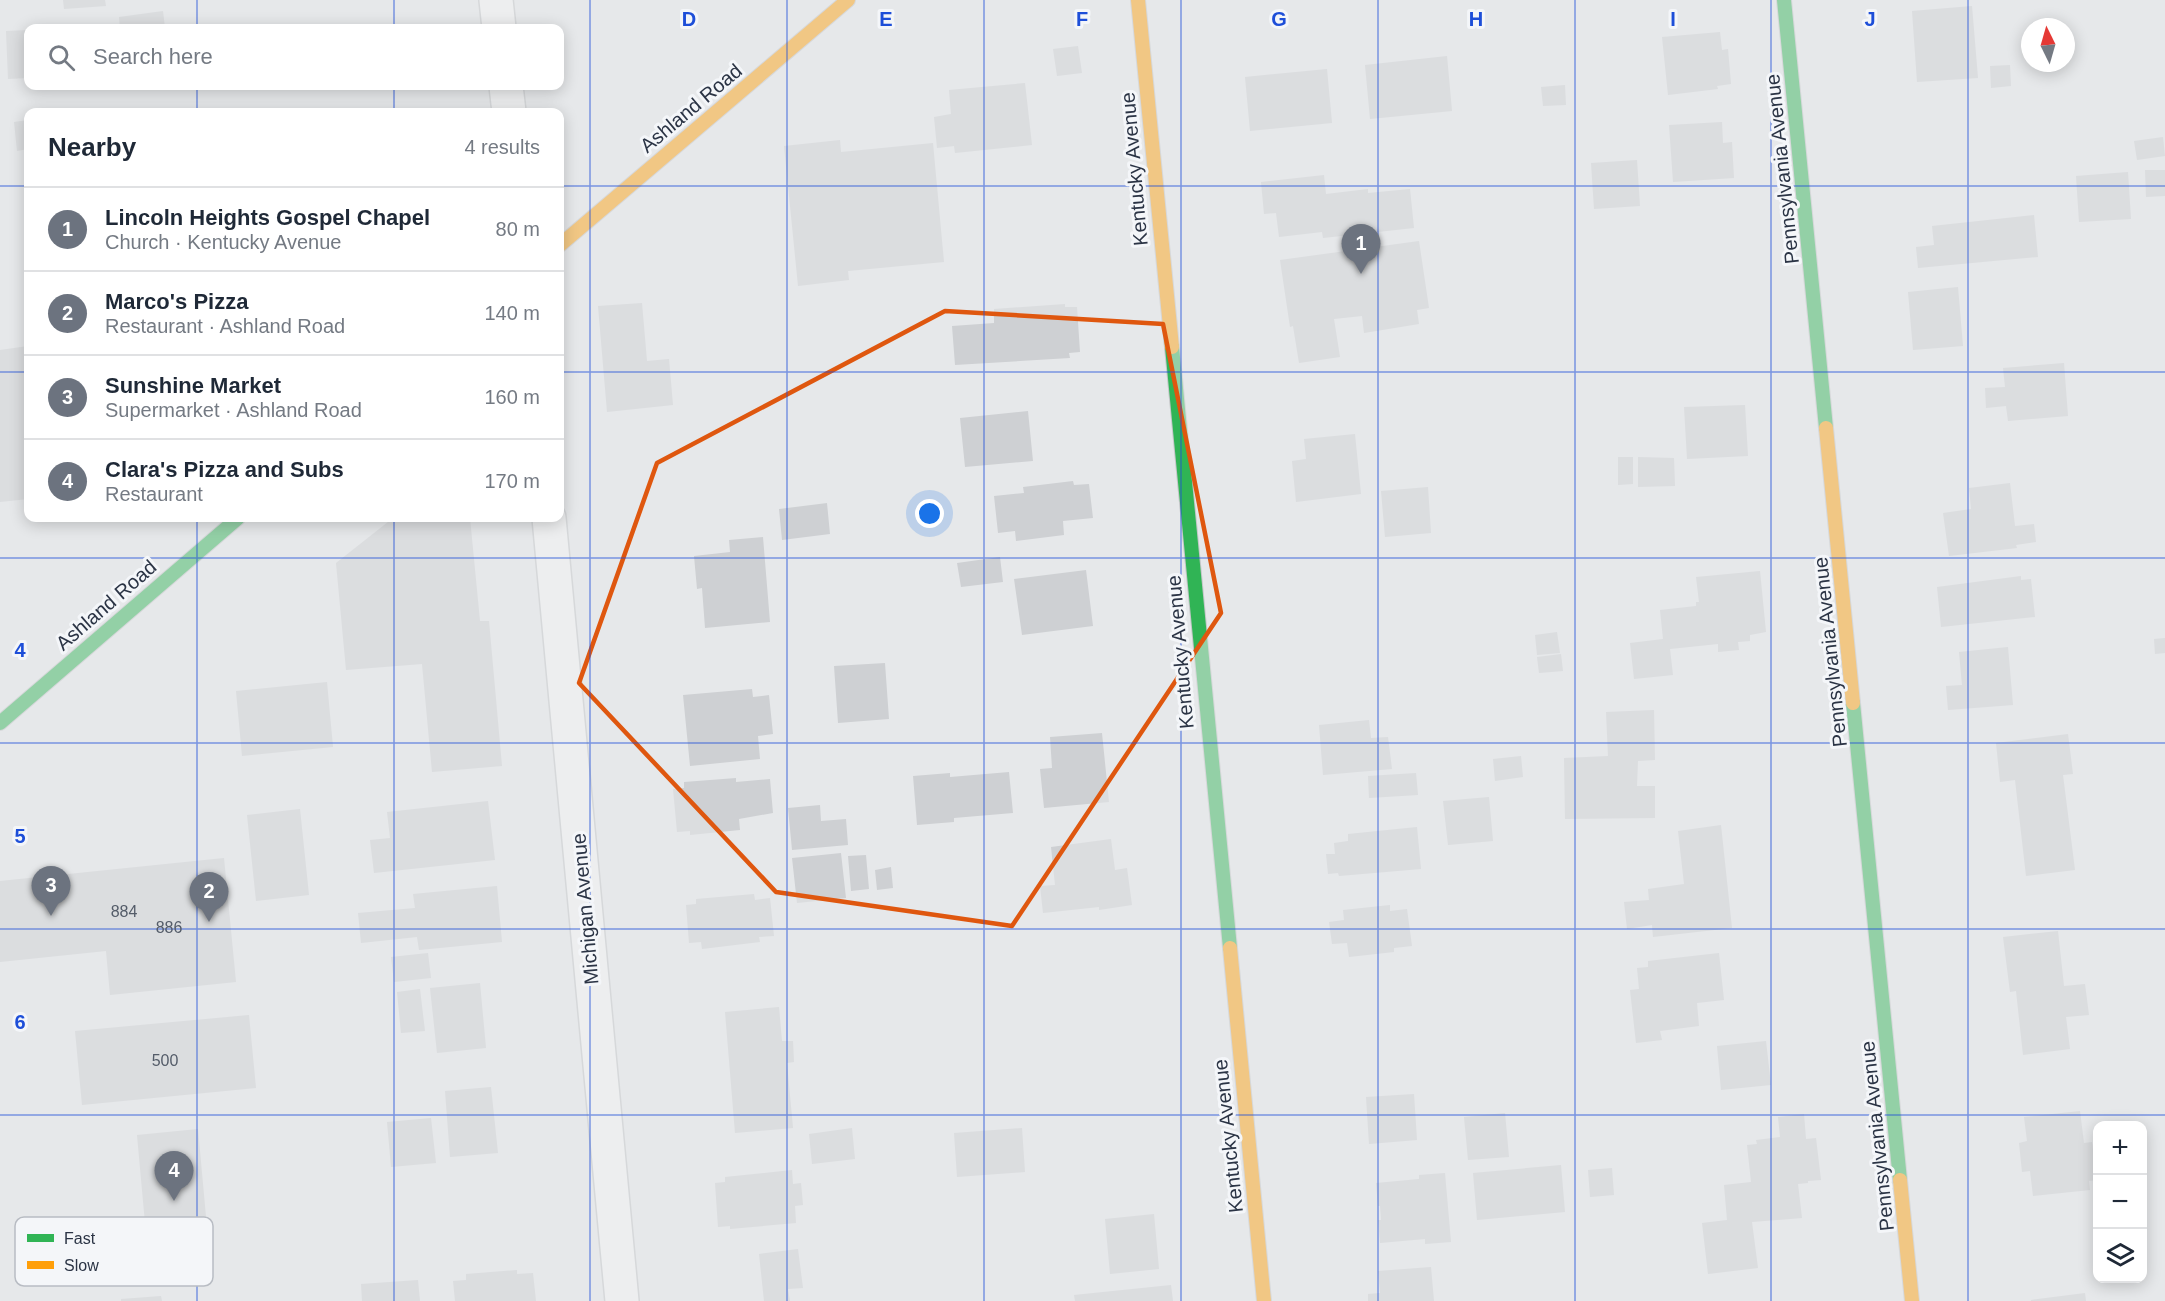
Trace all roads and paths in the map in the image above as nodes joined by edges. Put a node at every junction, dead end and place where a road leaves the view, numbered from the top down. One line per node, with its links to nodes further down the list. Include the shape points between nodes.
1 (496, 0): 5 (street)
2 (848, 0): 8 (street, Ashland Road)
3 (1138, 0): 13 (street, Kentucky Avenue)
4 (1784, 0): 14 (street, Pennsylvania Avenue)
5 (499, 24)
6 (506, 90): 7 (street)
7 (509, 108)
8 (564, 242)
9 (233, 522): 11 (street, Ashland Road)
10 (549, 522): 12 (street, Michigan Avenue)
11 (0, 723)
12 (622, 1301)
13 (1264, 1301)
14 (1912, 1301)

